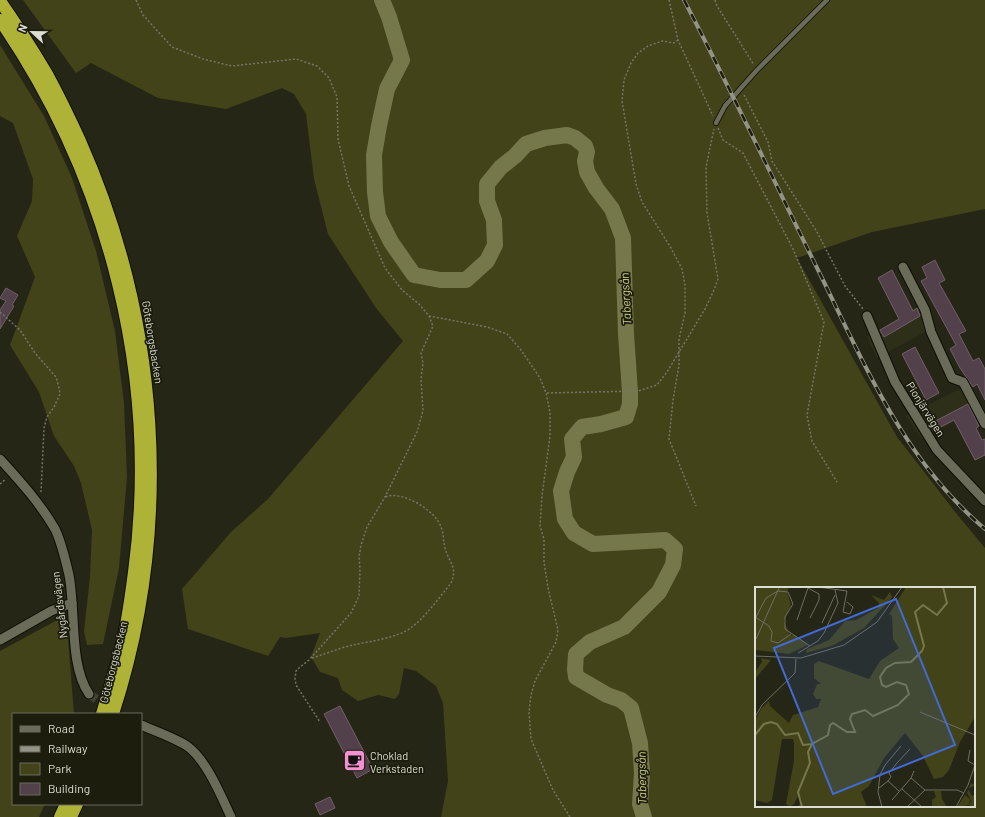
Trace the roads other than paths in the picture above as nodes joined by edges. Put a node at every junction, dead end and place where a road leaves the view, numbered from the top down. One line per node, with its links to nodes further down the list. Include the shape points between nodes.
1 (827, 0): 4 (lane, via 757,70 725,106)
2 (0, 1): 14 (highway, Göteborgsbacken, via 48,75 89,162 119,244 139,328 149,407 150,514 141,601 133,644)
3 (0, 20): 13 (highway, Göteborgsbacken, via 39,82 79,164 107,243 133,355 140,422 140,512 123,639)
4 (716, 123)
5 (903, 268): 7 (street, via 925,310 931,332 952,378 963,382)
6 (867, 316): 9 (street, Pionjärvägen, via 895,382 933,443)
7 (985, 424)
8 (0, 460): 10 (street, Nygårdsvägen, via 32,496 55,530 69,575)
9 (985, 501)
10 (72, 603): 11 (street, via 51,611); 12 (street, Nygårdsvägen, via 78,670)
11 (0, 640)
12 (89, 694)
13 (102, 713)
14 (113, 713)
15 (142, 725): 20 (street, via 186,745 199,756)
16 (66, 805): 18 (highway)
17 (77, 805): 19 (highway)
18 (60, 817)
19 (72, 817)
20 (231, 817)

